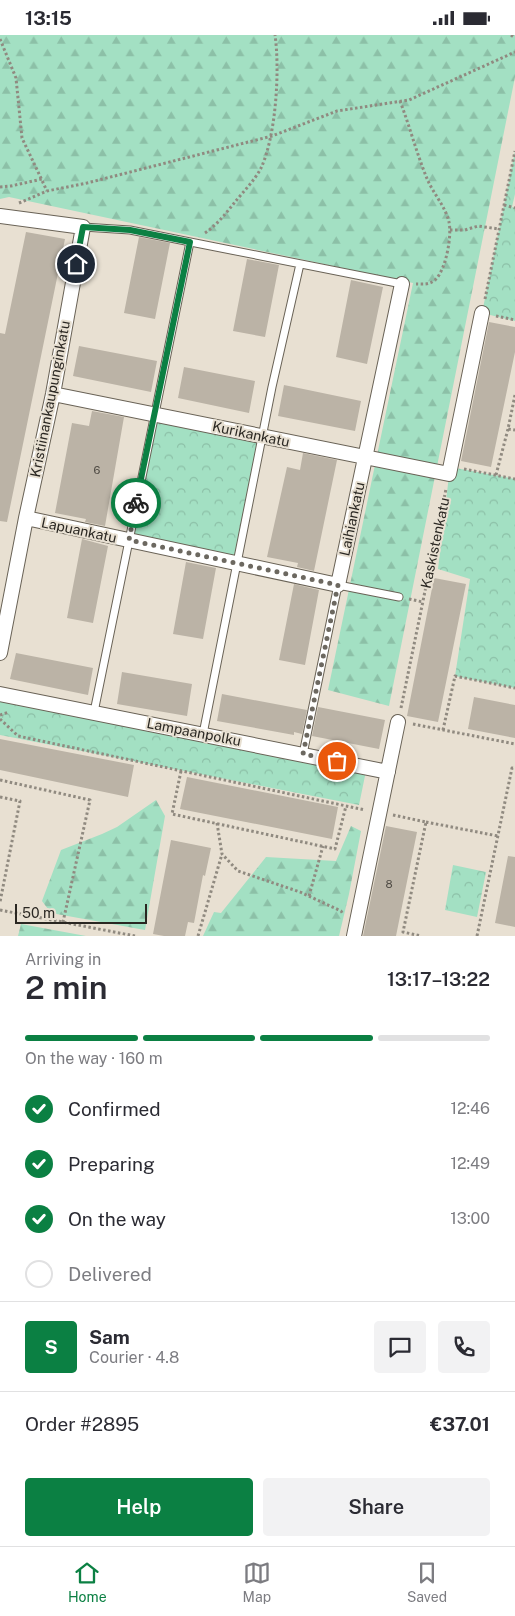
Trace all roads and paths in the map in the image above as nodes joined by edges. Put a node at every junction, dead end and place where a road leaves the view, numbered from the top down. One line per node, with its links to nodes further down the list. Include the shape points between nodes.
1 (274, 35): 7 (path, via 278,56)
2 (511, 35): 3 (path)
3 (515, 38)
4 (0, 39): 9 (path, via 16,78 22,138)
5 (515, 52): 6 (path, via 409,100)
6 (400, 101): 7 (path, via 337,111); 18 (path, via 424,171 448,219)
7 (272, 136): 11 (path); 19 (path, via 260,169 211,229)
8 (515, 151): 13 (path)
9 (42, 179): 10 (path); 11 (path)
10 (0, 187)
11 (47, 191): 12 (path)
12 (16, 204)
13 (504, 205): 14 (path); 17 (path)
14 (515, 208)
15 (0, 215): 16 (street)
16 (83, 227): 19 (lane, via 130,230); 23 (street, Kristiinankaupunginkatu)
17 (499, 229): 18 (path, via 478,226); 22 (path)
18 (450, 230): 21 (path, via 448,251 436,279 429,284)
19 (190, 242): 20 (lane); 25 (lane)
20 (300, 264): 21 (lane); 28 (lane)
21 (402, 284): 29 (street, Laihiankatu)
22 (482, 313): 30 (street)
23 (53, 394): 25 (street, Kurikankatu); 33 (street, Kristiinankaupunginkatu)
24 (515, 395): 26 (path)
25 (154, 415): 28 (street, Kurikankatu); 34 (lane)
26 (508, 429): 27 (path); 31 (path)
27 (515, 430)
28 (263, 437): 29 (street, Kurikankatu); 35 (lane)
29 (365, 457): 30 (street, Kurikankatu); 36 (street, Laihiankatu)
30 (450, 470): 31 (path); 43 (path, Kaskistenkatu)
31 (496, 475): 32 (path)
32 (515, 479)
33 (26, 518): 34 (street, Lapuankatu); 38 (street, Kristiinankaupunginkatu)
34 (129, 540): 35 (street, Lapuankatu); 41 (lane)
35 (237, 563): 36 (street, Lapuankatu); 45 (lane)
36 (338, 585): 37 (lane); 47 (lane, Laihiankatu)
37 (399, 597)
38 (0, 653)
39 (515, 688): 44 (path, via 455,676)
40 (0, 694): 41 (street, Lampaanpolku)
41 (94, 712): 45 (street, Lampaanpolku)
42 (0, 719): 49 (path, via 18,736)
43 (398, 722): 44 (path); 50 (street)
44 (443, 730): 46 (path)
45 (203, 734): 47 (street, Lampaanpolku)
46 (515, 744)
47 (303, 754): 50 (street, Lampaanpolku)
48 (515, 769): 57 (path, via 512,768)
49 (181, 771): 53 (path); 56 (path, via 172,814)
50 (388, 772): 54 (street)
51 (0, 779): 63 (path, via 90,800)
52 (0, 797): 61 (path, via 20,801)
53 (346, 806): 54 (path); 58 (path, via 335,849)
54 (380, 813): 55 (path); 64 (street)
55 (426, 822): 57 (path); 65 (path)
56 (217, 823): 58 (path); 59 (path)
57 (498, 836): 69 (path)
58 (324, 846): 60 (path)
59 (222, 854): 60 (path, via 238,871); 67 (path)
60 (309, 896): 64 (path, via 341,911)
61 (0, 901)
62 (0, 910): 63 (path)
63 (64, 922): 66 (path)
64 (355, 933)
65 (402, 934): 68 (path)
66 (135, 936)
67 (198, 936)
68 (421, 936)
69 (478, 936)

